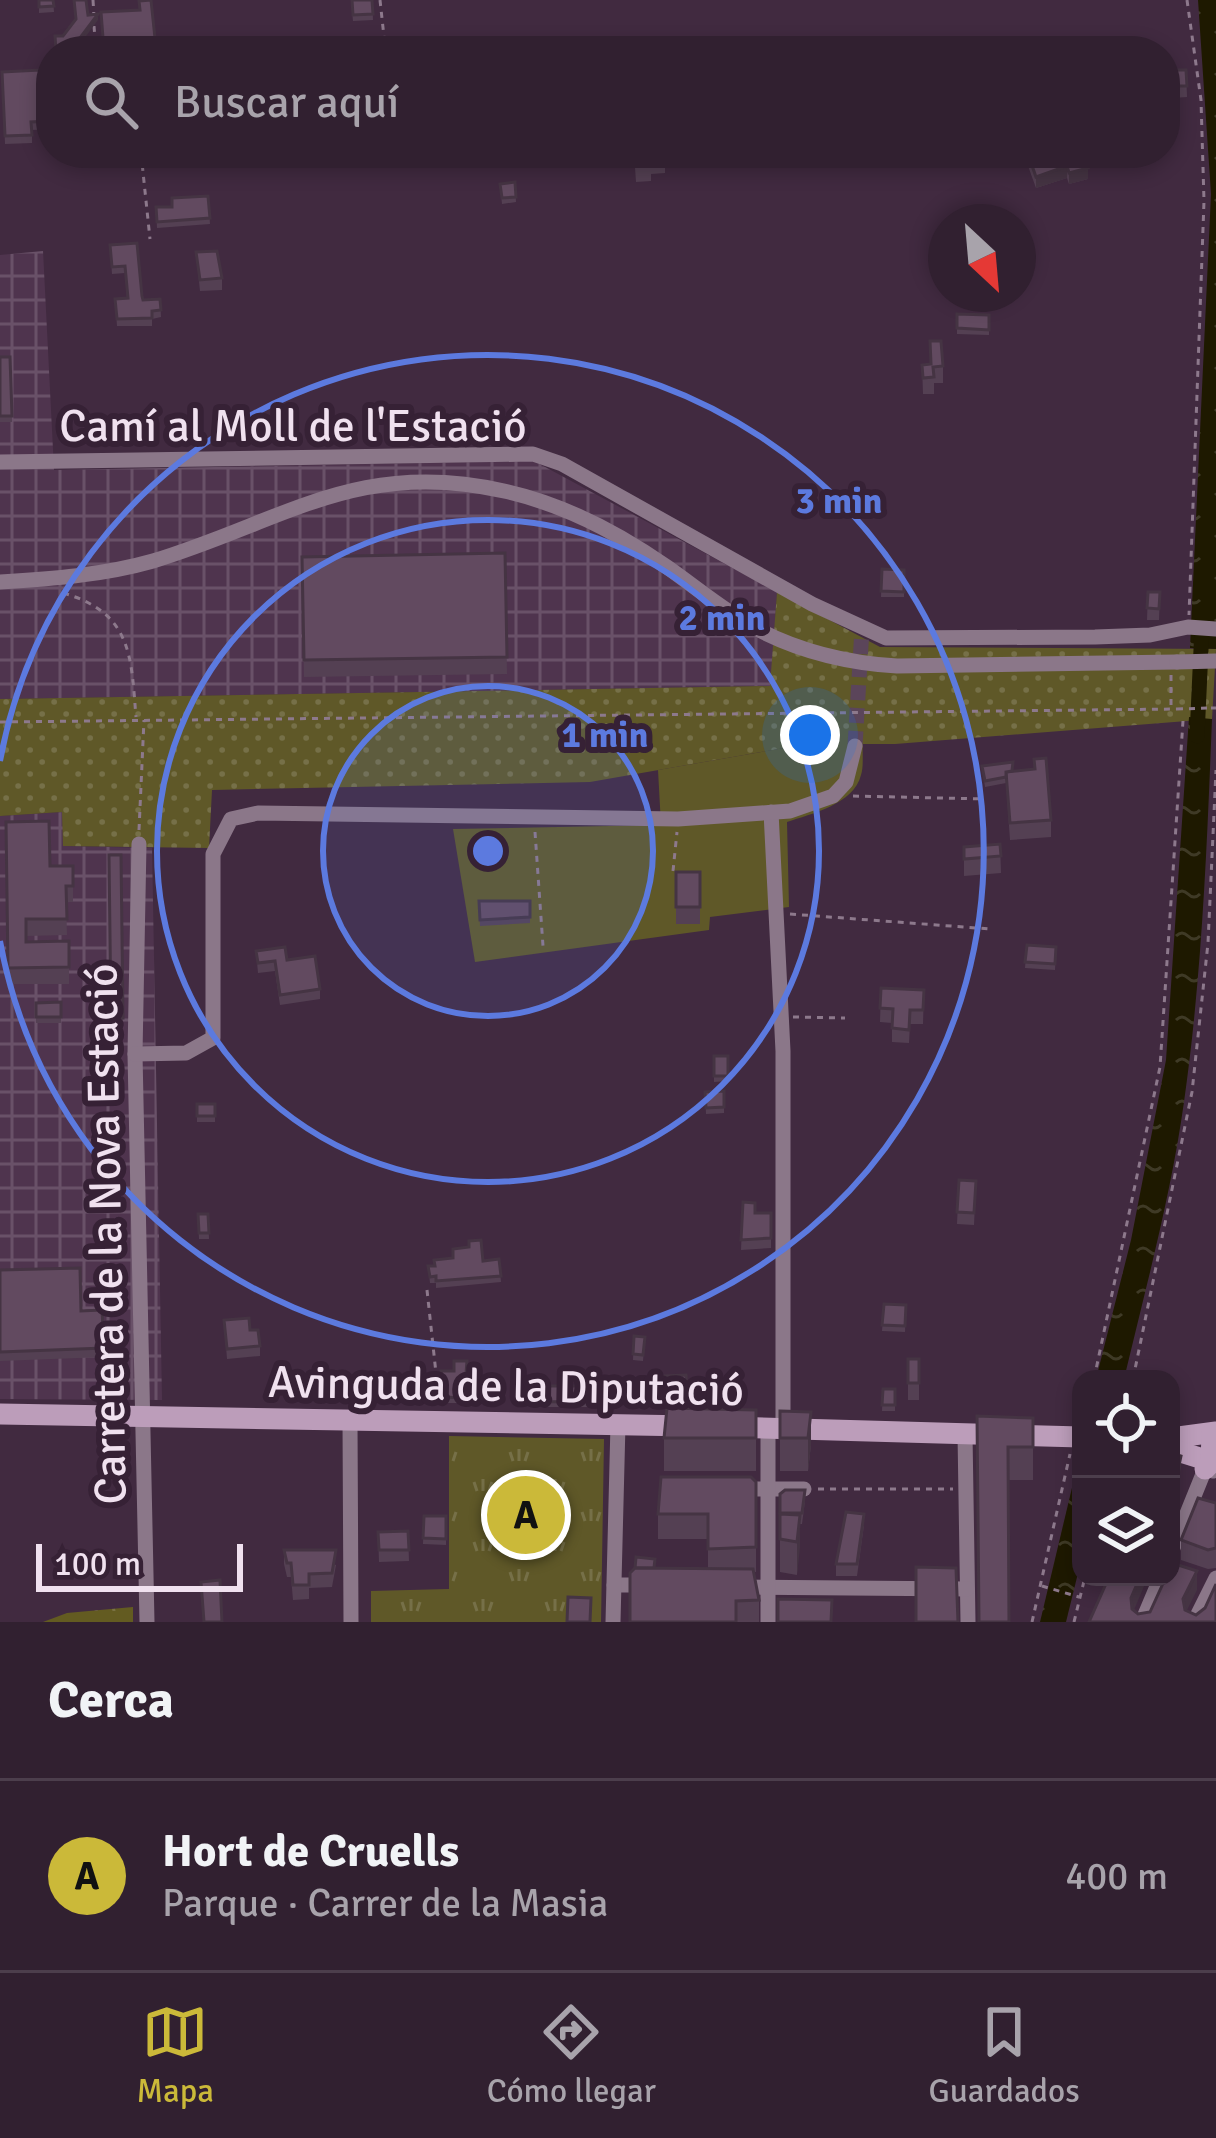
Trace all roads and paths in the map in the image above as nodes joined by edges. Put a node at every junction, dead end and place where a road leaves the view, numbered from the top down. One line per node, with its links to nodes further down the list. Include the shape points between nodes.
1 (93, 0): 4 (path)
2 (380, 0): 5 (path)
3 (1187, 0): 11 (path, via 1204,201)
4 (95, 36)
5 (384, 36)
6 (143, 168): 7 (path)
7 (150, 239)
8 (0, 462): 11 (street, Camí al Moll de l'Estació, via 533,454 886,638 1095,638)
9 (48, 580): 10 (street); 13 (street, via 154,560 317,498 417,481 454,483 590,521 756,629 821,655 897,666); 17 (path, via 49,590 76,597 113,623 127,644)
10 (0, 582)
11 (1188, 627): 12 (street, Camí al Moll de l'Estació)
12 (1216, 629)
13 (1174, 662): 14 (street, bridge); 16 (path)
14 (1216, 662)
15 (1214, 708): 16 (path, bridge)
16 (1174, 710): 18 (path)
17 (136, 719): 18 (path); 20 (path)
18 (144, 719): 28 (path)
19 (1183, 721): 37 (path, via 1160,1067)
20 (0, 722)
21 (855, 746): 23 (street, via 846,782)
22 (1216, 770): 38 (path, via 1192,1092)
23 (833, 796): 24 (path); 25 (street)
24 (985, 799)
25 (771, 812): 27 (street); 30 (street)
26 (534, 818): 27 (street); 32 (path); 35 (street, via 231,819 213,854 213,1038 186,1053)
27 (678, 819): 29 (path)
28 (139, 844): 35 (street, Carretera de la Nova Estació)
29 (673, 871)
30 (776, 913): 31 (path); 33 (street)
31 (990, 929)
32 (543, 946)
33 (782, 1017): 34 (path); 44 (street)
34 (845, 1018)
35 (135, 1054): 40 (street, Carretera de la Nova Estació)
36 (428, 1289): 42 (path)
37 (1096, 1370)
38 (1135, 1370)
39 (0, 1414): 40 (street, Avinguda de la Diputació)
40 (145, 1419): 41 (street, Avinguda de la Diputació); 67 (street, Carretera de la Nova Estació)
41 (350, 1420): 42 (street, Avinguda de la Diputació); 68 (street)
42 (440, 1421): 43 (street, Avinguda de la Diputació)
43 (618, 1424): 44 (street, Avinguda de la Diputació); 58 (street)
44 (776, 1428): 46 (street, Avinguda de la Diputació); 52 (street)
45 (1209, 1433): 50 (street)
46 (965, 1434): 47 (street, Avinguda de la Diputació); 54 (street)
47 (1072, 1437)
48 (1180, 1453): 50 (street)
49 (1072, 1455): 63 (path)
50 (1208, 1467): 55 (street)
51 (725, 1489): 52 (street)
52 (768, 1489): 53 (street); 64 (street)
53 (804, 1489): 54 (path)
54 (965, 1489): 65 (street)
55 (1180, 1532)
56 (1192, 1576): 57 (street)
57 (1215, 1581): 75 (street)
58 (614, 1585): 59 (street); 69 (street)
59 (658, 1586)
60 (1081, 1586): 66 (path)
61 (1157, 1586): 74 (street)
62 (724, 1587): 64 (street)
63 (1043, 1587): 66 (path); 72 (path)
64 (768, 1588): 65 (street); 70 (street)
65 (967, 1588): 71 (street)
66 (1077, 1597): 73 (path)
67 (147, 1622)
68 (351, 1622)
69 (613, 1622)
70 (768, 1622)
71 (968, 1622)
72 (1032, 1622)
73 (1074, 1622)
74 (1142, 1622)
75 (1194, 1622)

